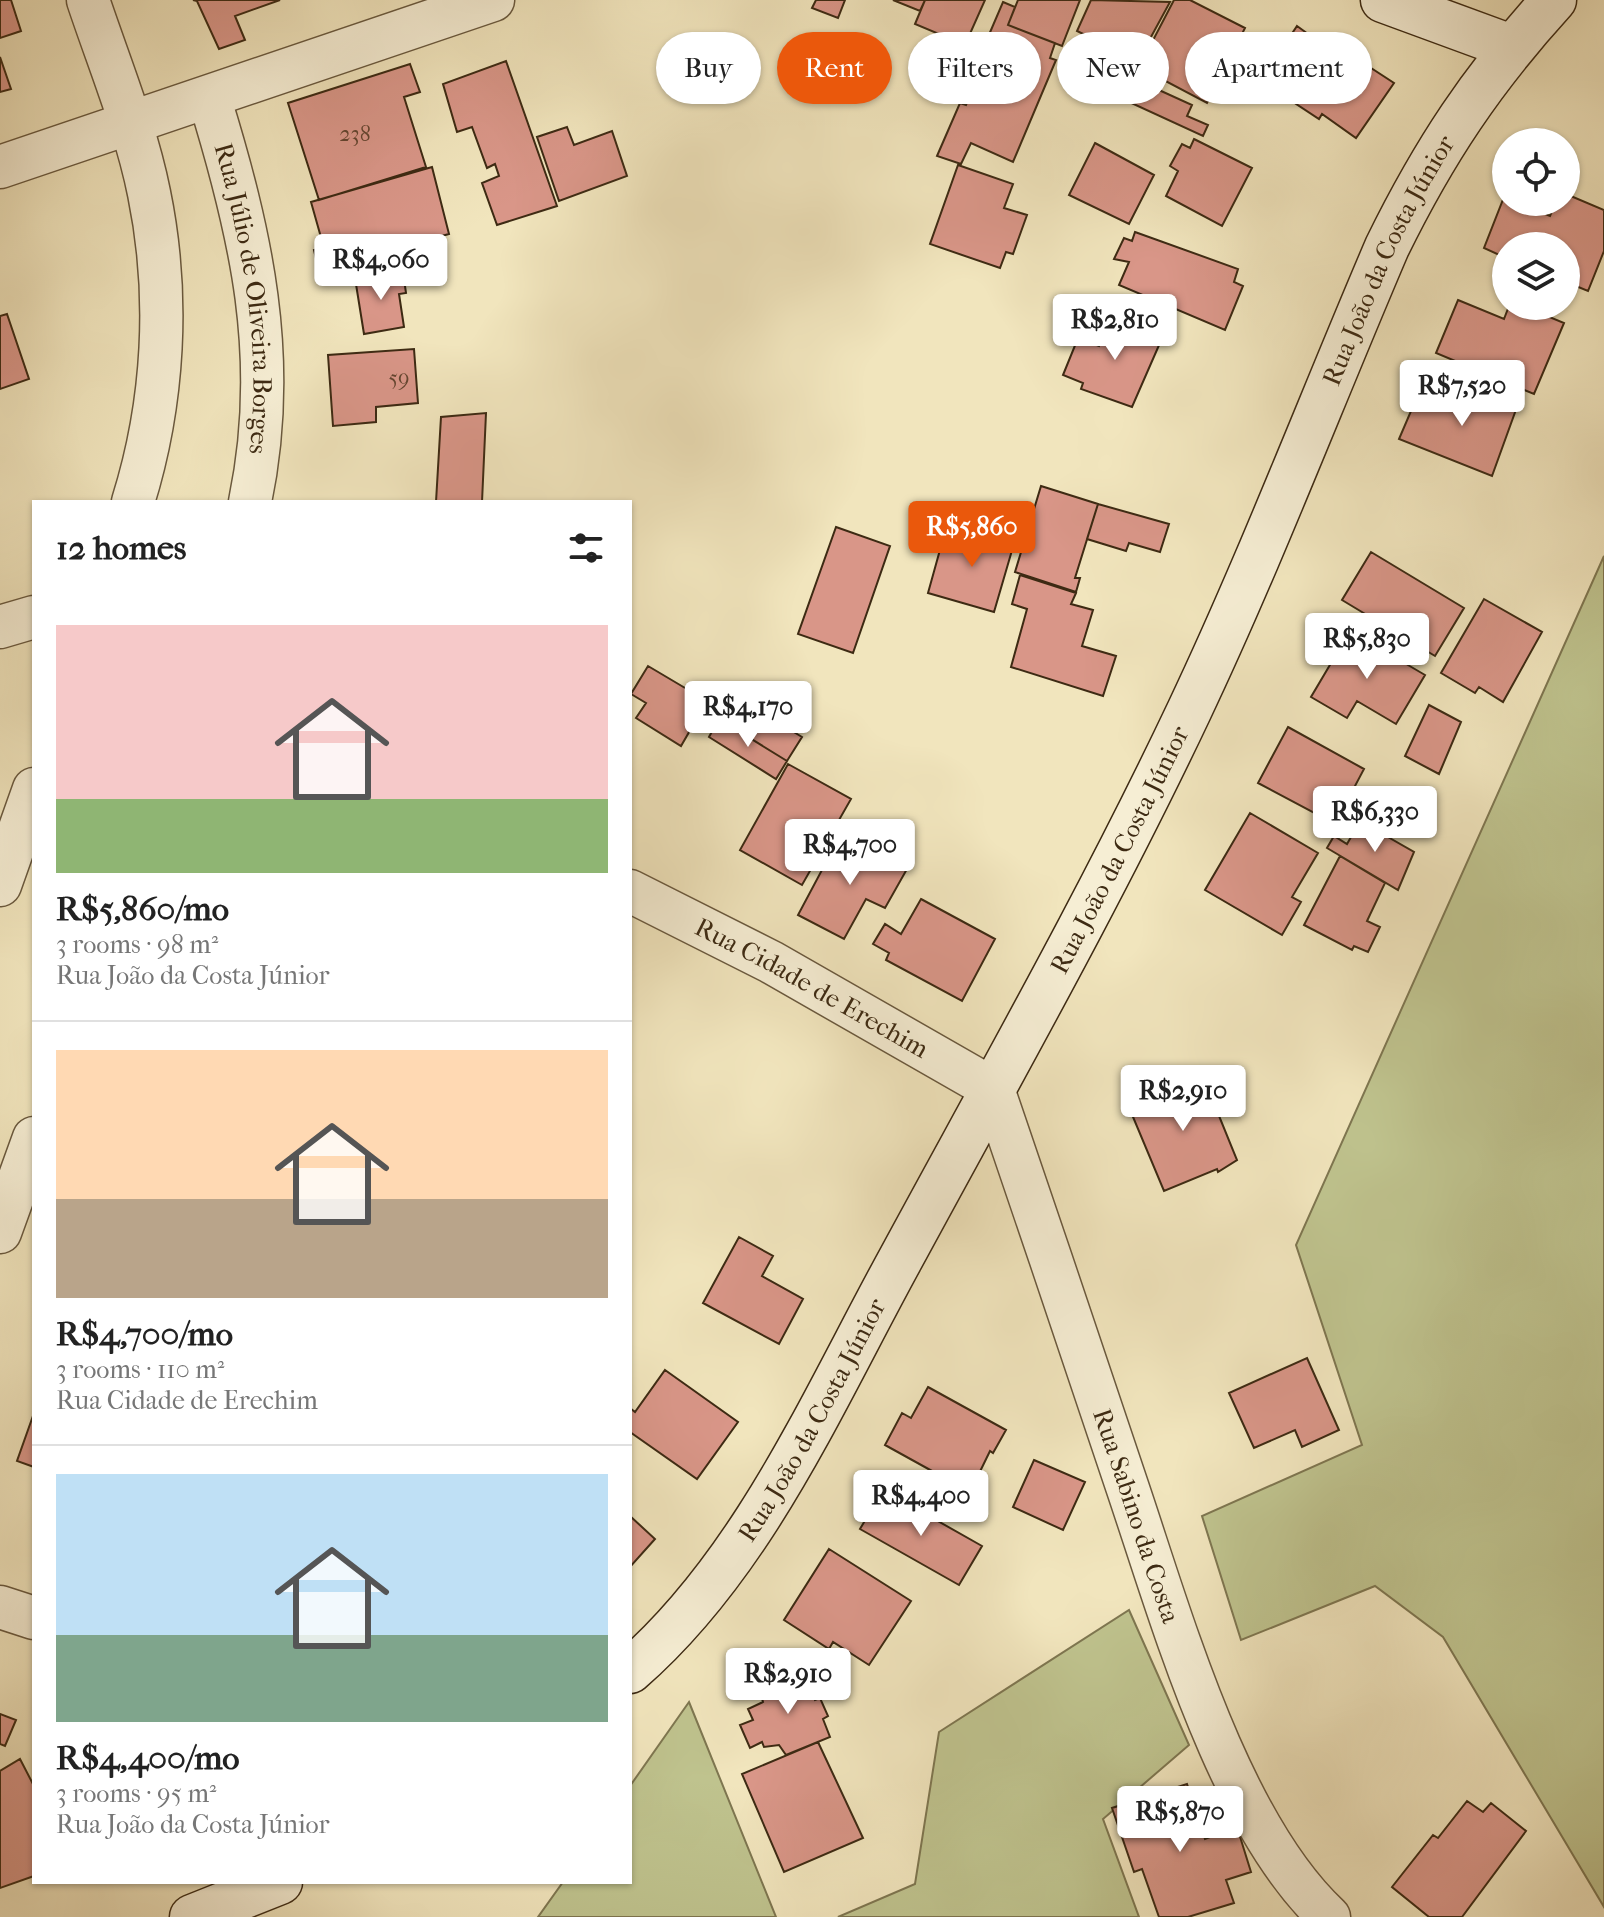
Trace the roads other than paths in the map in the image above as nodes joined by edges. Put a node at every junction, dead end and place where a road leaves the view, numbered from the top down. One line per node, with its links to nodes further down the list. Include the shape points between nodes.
1 (88, 0): 7 (street)
2 (493, 0): 6 (street)
3 (1383, 0): 5 (main road)
4 (1554, 0): 5 (main road, Rua João da Costa Júnior)
5 (1511, 47): 16 (main road, Rua João da Costa Júnior, via 1465,106 1394,232 1189,711)
6 (209, 97): 7 (street); 10 (street, Rua Júlio de Oliveira Borges, via 253,261 263,340 262,425)
7 (129, 123): 8 (street); 9 (street, via 149,190 163,326 153,414)
8 (0, 167)
9 (133, 500)
10 (250, 500)
11 (32, 618): 12 (street)
12 (0, 627)
13 (32, 795): 14 (street)
14 (0, 885)
15 (632, 892): 16 (street, Rua Cidade de Erechim, via 771,962)
16 (993, 1089): 21 (main road, Rua João da Costa Júnior, via 749,1529 700,1597); 24 (street, Rua Sabino da Costa, via 1186,1660 1229,1766 1296,1880)
17 (32, 1149): 18 (street)
18 (0, 1232)
19 (0, 1607): 20 (street)
20 (32, 1617)
21 (632, 1669)
22 (275, 1884): 23 (main road)
23 (192, 1917)
24 (1329, 1917)

